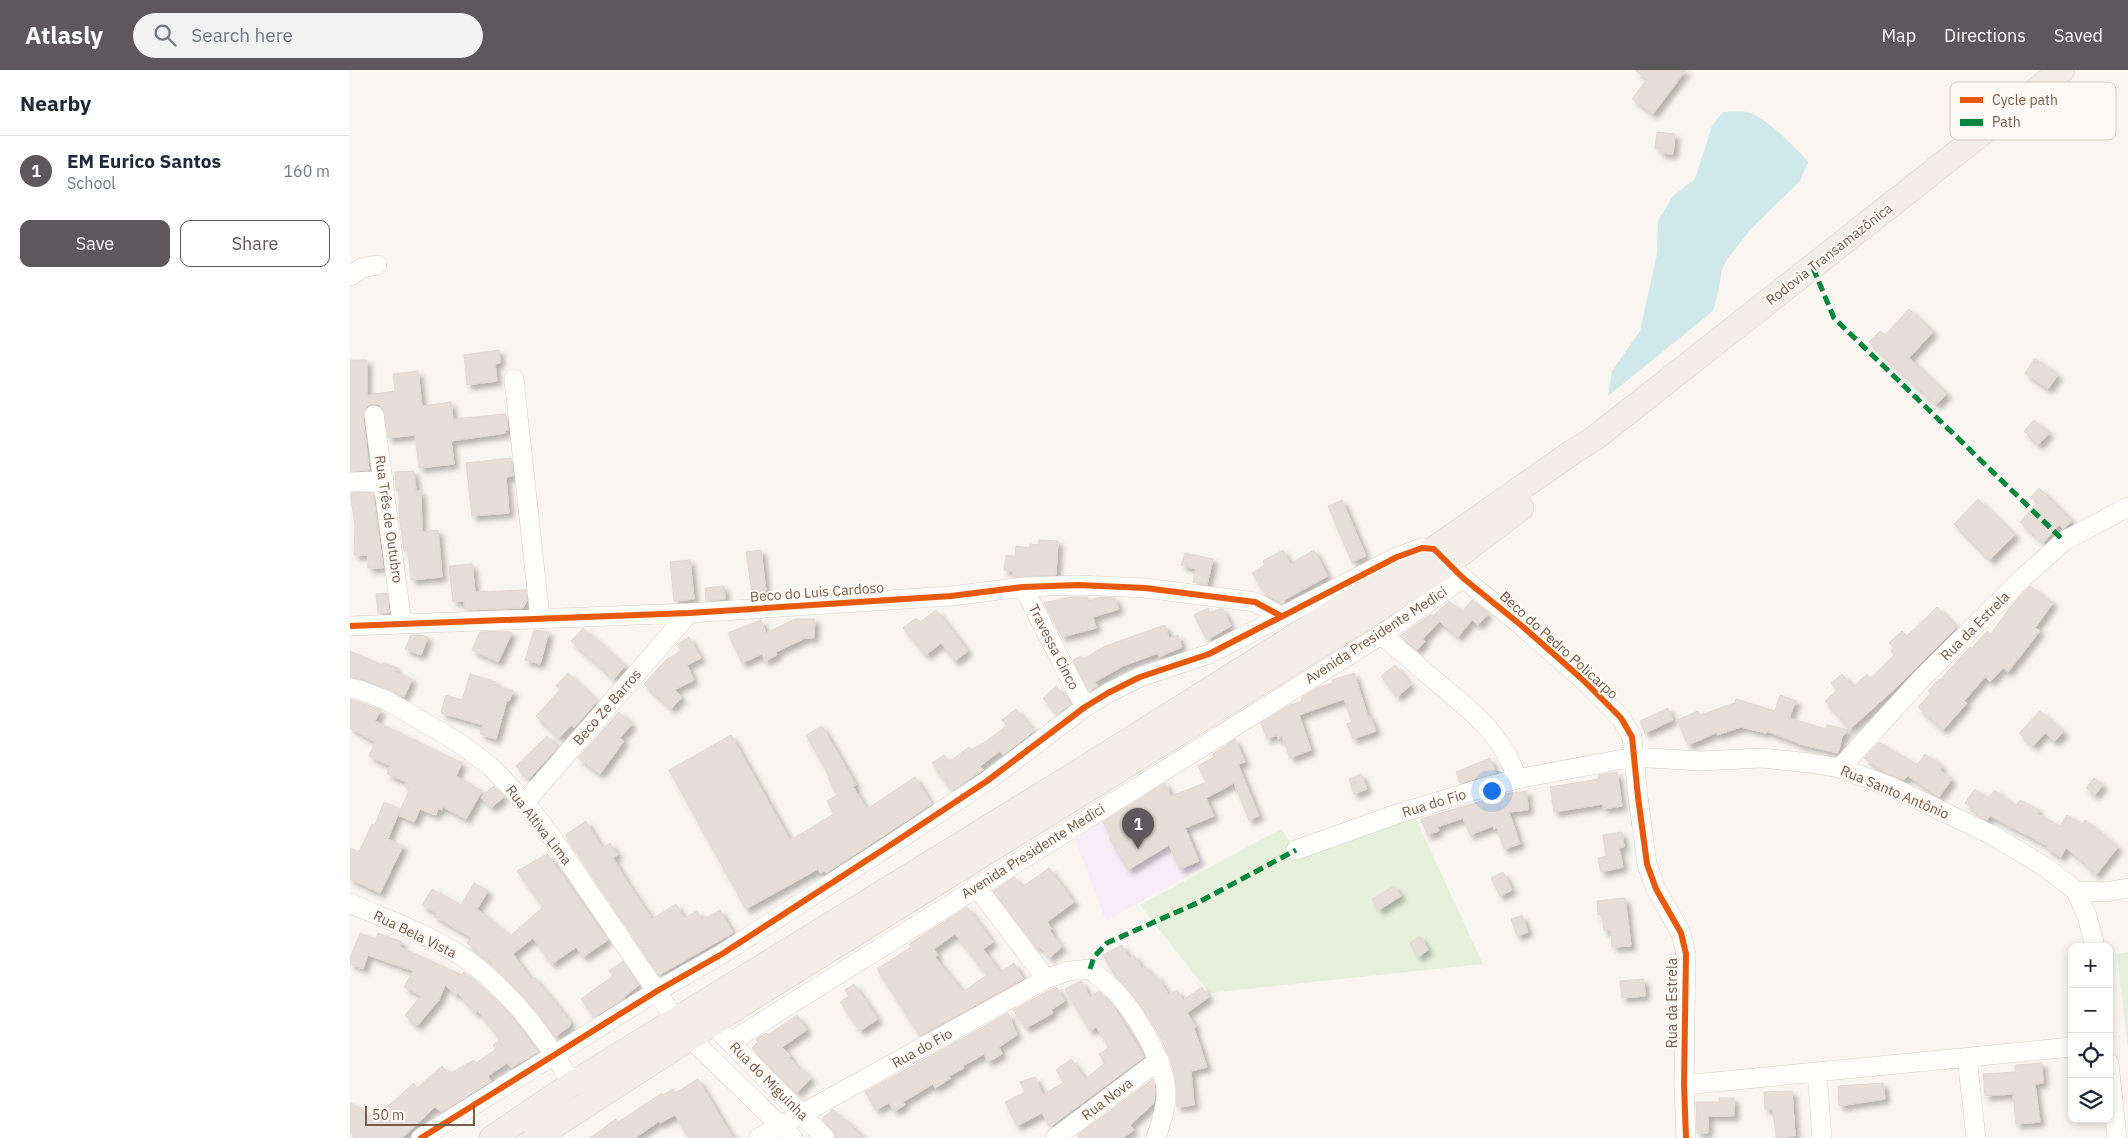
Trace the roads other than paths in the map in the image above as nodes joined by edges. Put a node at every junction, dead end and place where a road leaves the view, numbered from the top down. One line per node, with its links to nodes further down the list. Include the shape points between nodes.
1 (2062, 70): 2 (main road, Rodovia Transamazônica)
2 (2047, 82)
3 (1973, 140): 11 (main road, Rodovia Transamazônica, via 1595,438)
4 (377, 265): 5 (street, via 362,268)
5 (350, 276)
6 (514, 379): 15 (street)
7 (374, 415): 8 (street, Rua Três de Outubro)
8 (384, 480): 9 (street); 16 (street, Rua Três de Outubro)
9 (350, 482)
10 (2128, 507): 22 (street, Rua da Estrela, via 2064,541 2025,576 1923,677)
11 (1448, 564): 14 (street, via 1422,548 1397,557); 18 (street, Avenida Presidente Medici); 21 (street, Beco do Pedro Policarpo, via 1522,626 1621,718 1632,737); 32 (main road, Rodovia Transamazônica, via 1077,773)
12 (1023, 587): 13 (street, Beco do Luis Cardoso, via 951,596); 14 (street, Beco do Luis Cardoso, via 1145,588 1255,602); 20 (street, Travessa Cinco)
13 (689, 612): 15 (street, Beco do Luis Cardoso); 24 (street, Beco Ze Barros)
14 (1281, 616): 20 (street, via 1209,654 1140,677)
15 (540, 618): 16 (street, Beco do Luis Cardoso)
16 (402, 623): 17 (street, Beco do Luis Cardoso)
17 (350, 626)
18 (1381, 635): 23 (street, via 1479,717 1506,751); 26 (street, Avenida Presidente Medici)
19 (350, 688): 24 (street, Rua Altiva Lima, via 388,701 458,743 490,766)
20 (1085, 707): 33 (street, via 987,781 927,821 722,954)
21 (1634, 757): 22 (street, Rua Santo Antônio, via 1700,761 1762,758); 23 (street, Rua do Fio); 45 (street, Rua da Estrela, via 1647,864 1680,933 1686,954)
22 (1840, 768): 28 (street, Rua Santo Antônio, via 1900,791 1992,835 2047,868)
23 (1517, 779): 25 (street, Rua do Fio, via 1421,806)
24 (525, 802): 33 (street, Rua Altiva Lima)
25 (1296, 850)
26 (976, 886): 31 (street); 36 (street, Avenida Presidente Medici)
27 (2128, 888): 28 (street, via 2106,892)
28 (2076, 891): 30 (street, Rua Santo Antônio, via 2088,916)
29 (350, 903): 38 (street, Rua Bela Vista, via 426,937 468,961 503,991)
30 (2094, 943)
31 (1046, 979): 40 (street, Rua do Fio, via 1068,971 1090,969 1114,990 1153,1045); 46 (street, Rua do Fio)
32 (751, 986): 34 (main road); 35 (main road)
33 (656, 991): 35 (street, Rua Altiva Lima); 38 (street)
34 (713, 1024): 35 (main road); 36 (street, Rua do Miguinha)
35 (683, 1029): 41 (main road); 47 (street, Rua do Miguinha)
36 (730, 1042): 46 (street, Rua do Miguinha)
37 (2068, 1047): 39 (street)
38 (555, 1054): 44 (street, Rua Bela Vista); 48 (street)
39 (1967, 1057): 42 (street); 57 (street)
40 (1159, 1060): 53 (street, Rua Nova); 54 (street, via 1166,1090)
41 (620, 1069): 44 (main road); 50 (main road)
42 (1817, 1072): 45 (street); 56 (street)
43 (2111, 1078): 58 (street)
44 (572, 1084): 49 (main road)
45 (1684, 1085): 55 (street, Rua da Estrela)
46 (802, 1115): 47 (street, Rua do Fio); 52 (street, Rua do Miguinha)
47 (787, 1132): 51 (street, Rua do Fio)
48 (421, 1138)
49 (492, 1138)
50 (535, 1138)
51 (758, 1138)
52 (825, 1138)
53 (1054, 1138)
54 (1156, 1138)
55 (1686, 1138)
56 (1822, 1138)
57 (1976, 1138)
58 (2117, 1138)

